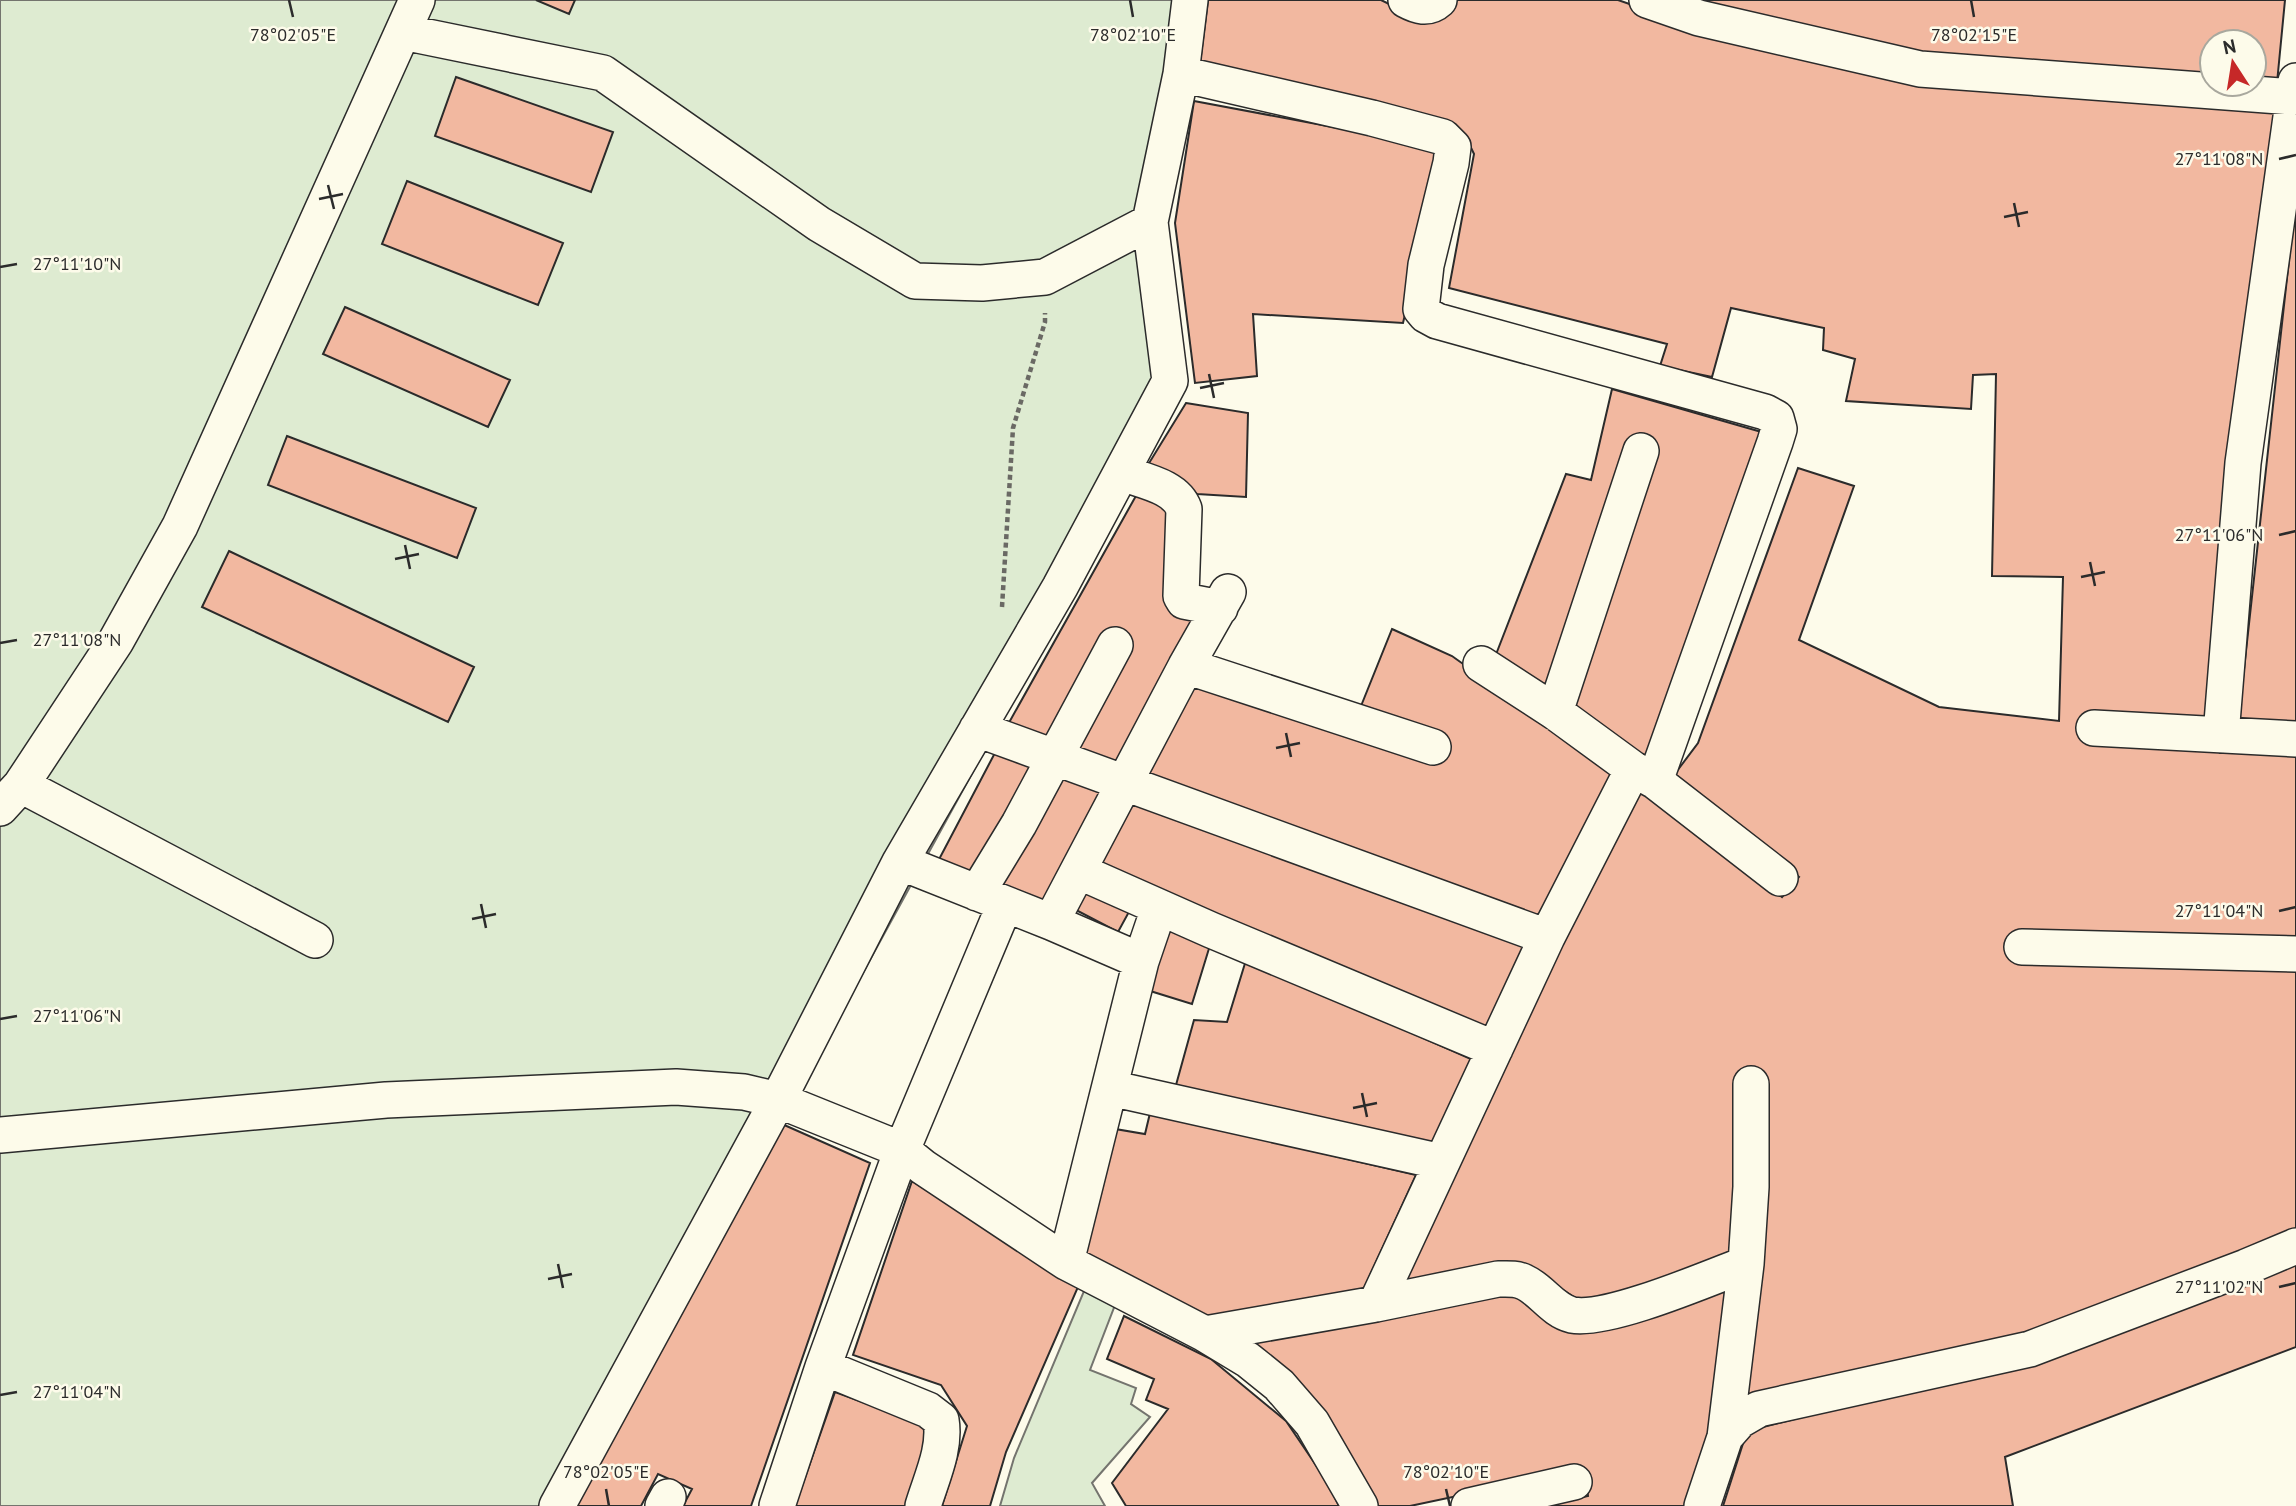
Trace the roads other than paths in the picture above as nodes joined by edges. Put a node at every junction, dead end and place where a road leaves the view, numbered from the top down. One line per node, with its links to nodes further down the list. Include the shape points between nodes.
1 (417, 0): 6 (street)
2 (1190, 0): 7 (street)
3 (1406, 0): 4 (street, via 1422,7)
4 (1439, 0)
5 (1647, 0): 8 (street, via 1699,18 1920,69)
6 (403, 32): 9 (street, via 603,73 819,224 915,281 982,283 1045,277); 24 (street, via 180,526 116,640)
7 (1181, 74): 9 (street); 22 (street, via 1443,137 1453,147 1426,265 1421,309 1426,315 1776,418 1775,442)
8 (2294, 89): 18 (street, via 2243,463)
9 (1150, 222): 11 (street, via 1170,381)
10 (1642, 451): 15 (street)
11 (1122, 473): 14 (street, via 1181,499 1184,601 1224,600); 16 (street)
12 (1115, 645): 21 (street)
13 (1481, 664): 15 (street)
14 (1186, 666): 20 (street); 23 (street)
15 (1555, 712): 22 (street)
16 (977, 729): 21 (street); 25 (street)
17 (2094, 729): 18 (street)
18 (2221, 735): 19 (street)
19 (2296, 739)
20 (1433, 747)
21 (1054, 757): 23 (street); 28 (street, via 1018,824)
22 (1644, 775): 27 (street); 31 (street)
23 (1126, 783): 26 (street); 31 (street)
24 (10, 797): 32 (street)
25 (900, 862): 28 (street); 39 (street)
26 (1078, 871): 29 (street); 30 (street)
27 (1780, 878)
28 (991, 898): 30 (street); 41 (street)
29 (1159, 908): 35 (street); 36 (street)
30 (1051, 922): 35 (street)
31 (1547, 937): 36 (street)
32 (314, 940)
33 (2022, 947): 34 (street)
34 (2296, 954)
35 (1141, 961): 38 (street)
36 (1495, 1049): 42 (street)
37 (1751, 1084): 45 (street)
38 (1110, 1088): 42 (street); 44 (street)
39 (778, 1100): 40 (street, via 744,1092 676,1087 386,1100); 41 (street); 51 (street)
40 (0, 1135)
41 (902, 1150): 44 (street); 48 (street)
42 (1442, 1162): 46 (street)
43 (2296, 1245): 49 (street, via 2030,1349 1759,1409 1740,1420)
44 (1066, 1262): 47 (street)
45 (1746, 1264): 46 (street, via 1613,1312 1589,1316 1556,1308 1526,1282 1515,1279); 49 (street)
46 (1376, 1304): 47 (street)
47 (1205, 1334): 54 (street, via 1279,1385 1312,1423)
48 (823, 1367): 52 (street); 53 (street, via 928,1410 941,1420 939,1454)
49 (1725, 1437): 56 (street)
50 (1574, 1482): 55 (street)
51 (557, 1506)
52 (777, 1506)
53 (923, 1506)
54 (1360, 1506)
55 (1469, 1506)
56 (1702, 1506)

